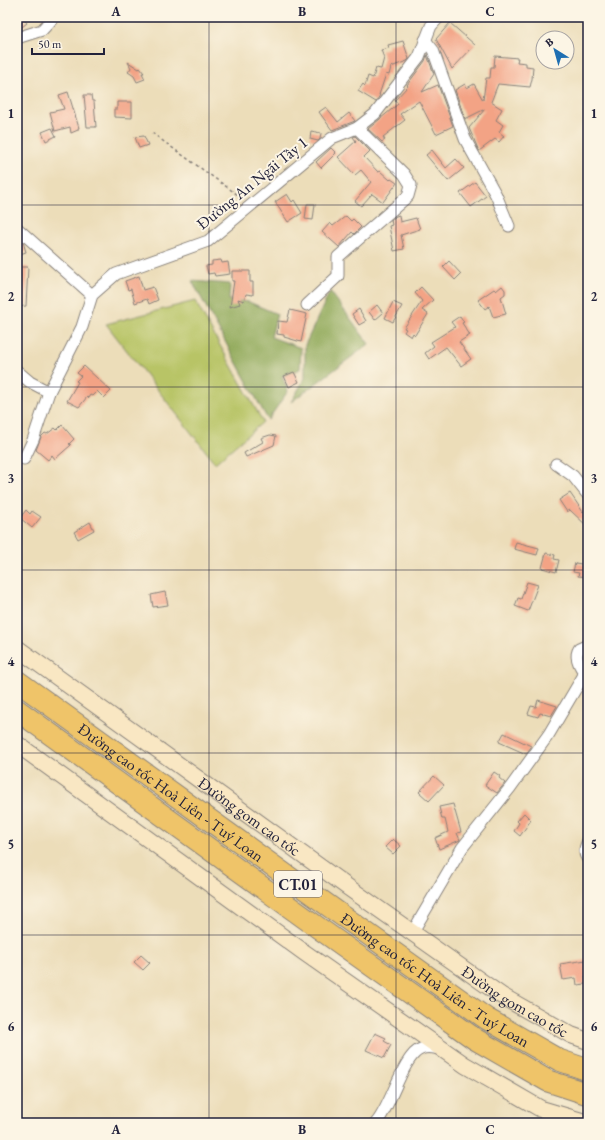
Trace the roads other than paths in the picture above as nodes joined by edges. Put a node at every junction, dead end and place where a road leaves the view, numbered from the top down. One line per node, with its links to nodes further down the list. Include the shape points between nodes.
1 (54, 17): 5 (street, via 42,30)
2 (424, 17): 4 (street)
3 (439, 17): 4 (street, Đường An Ngãi Tây 1)
4 (431, 26): 6 (street, Đường An Ngãi Tây 1)
5 (17, 38)
6 (425, 40): 7 (street, Đường An Ngãi Tây 1, via 419,57 379,109); 8 (street, via 433,50 466,139 496,195)
7 (357, 128): 10 (street, Đường An Ngãi Tây 1, via 332,138 208,241 116,274); 11 (street, via 404,174 411,185 408,196 338,257 338,276)
8 (509, 226)
9 (17, 228): 10 (street)
10 (92, 295): 13 (street, via 82,327)
11 (307, 305)
12 (17, 371): 13 (street, via 30,382)
13 (49, 392): 14 (street)
14 (24, 459)
15 (556, 464): 16 (street, via 573,476)
16 (587, 492)
17 (588, 645): 19 (street, via 579,649 577,654 578,662)
18 (17, 648): 25 (main road, Đường gom cao tốc)
19 (586, 675): 25 (street, via 549,734 459,853)
20 (17, 681): 28 (highway, Đường cao tốc Hoà Liên - Tuý Loan / CT.01, via 487,1019 559,1060)
21 (17, 710): 29 (highway, Đường cao tốc Hoà Liên - Tuý Loan / CT.01, via 475,1039 548,1080)
22 (17, 744): 27 (main road)
23 (588, 841): 24 (street, via 585,848)
24 (588, 859)
25 (412, 933): 26 (main road, Đường gom cao tốc, via 502,996 571,1035)
26 (588, 1041)
27 (442, 1049): 30 (street, via 421,1048 414,1054); 31 (main road, via 541,1109)
28 (588, 1070)
29 (588, 1094)
30 (376, 1123)
31 (588, 1123)

